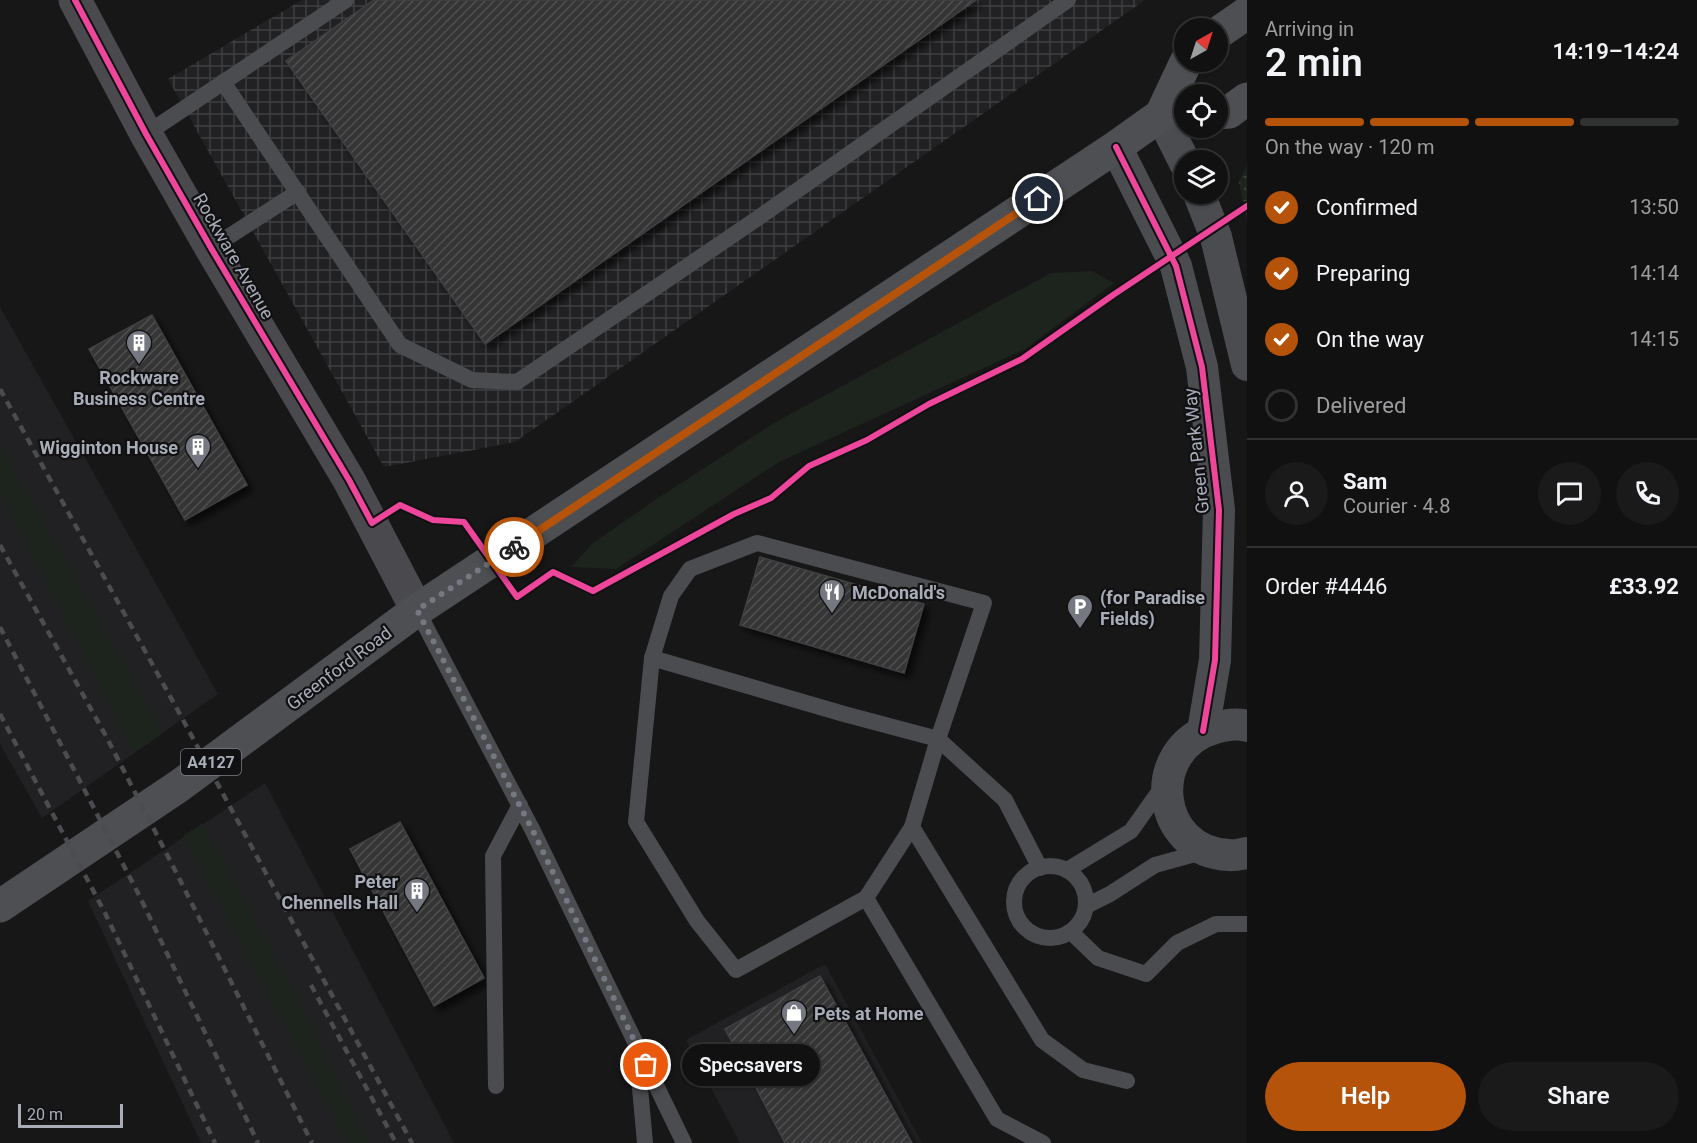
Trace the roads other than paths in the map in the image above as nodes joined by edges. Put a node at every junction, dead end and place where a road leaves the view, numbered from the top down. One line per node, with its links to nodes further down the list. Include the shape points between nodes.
1 (75, 0): 11 (street, Rockware Avenue)
2 (346, 0): 7 (lane)
3 (1068, 0): 14 (lane, via 517,382 472,380 400,345)
4 (1247, 13): 5 (main road)
5 (1228, 26)
6 (1184, 72): 10 (main road, Greenford Road / A4127)
7 (224, 82): 11 (lane); 14 (lane)
8 (1247, 99): 9 (main road)
9 (1228, 112)
10 (1173, 115): 12 (main road, Greenford Road / A4127); 13 (street)
11 (146, 134): 16 (street, Rockware Avenue)
12 (1116, 147): 18 (main road, Greenford Road / A4127); 21 (street, Green Park Way, via 1176,266 1202,368 1219,510 1215,660)
13 (1182, 150)
14 (298, 192): 16 (lane)
15 (1203, 204): 17 (street, via 1216,237)
16 (211, 248): 18 (street, Rockware Avenue, via 349,480)
17 (1247, 365)
18 (417, 610): 24 (lane, Rockware Avenue); 31 (main road, Greenford Road / A4127, via 179,786)
19 (652, 658): 22 (lane); 22 (lane, via 672,597 690,569 757,543 984,603); 30 (lane, via 636,822 697,921 736,970)
20 (1247, 726): 21 (street, via 1225,725)
21 (1203, 732): 23 (street, via 1184,745 1172,763)
22 (938, 739): 25 (lane); 28 (lane, via 1005,800)
23 (1168, 779): 26 (street, via 1169,807 1177,826); 29 (lane, via 1131,831)
24 (520, 805): 35 (lane, Rockware Avenue); 37 (lane, via 493,856)
25 (912, 827): 30 (lane); 36 (lane, via 1042,1040 1083,1070)
26 (1207, 850): 27 (street, via 1229,855); 32 (lane, via 1155,865)
27 (1247, 853)
28 (1040, 868): 29 (lane, via 1056,866); 34 (lane, via 1024,877 1017,887 1014,899 1019,922 1027,930 1049,939)
29 (1067, 870): 32 (lane, via 1082,885)
30 (866, 898): 40 (lane, via 997,1119)
31 (0, 906)
32 (1086, 906): 34 (lane, via 1079,925)
33 (1247, 924): 34 (lane, via 1216,924 1177,943 1146,974 1098,958)
34 (1071, 932)
35 (636, 1045): 38 (lane); 39 (lane, Rockware Avenue)
36 (1127, 1081)
37 (496, 1086)
38 (645, 1143)
39 (684, 1143)
40 (1043, 1143)

